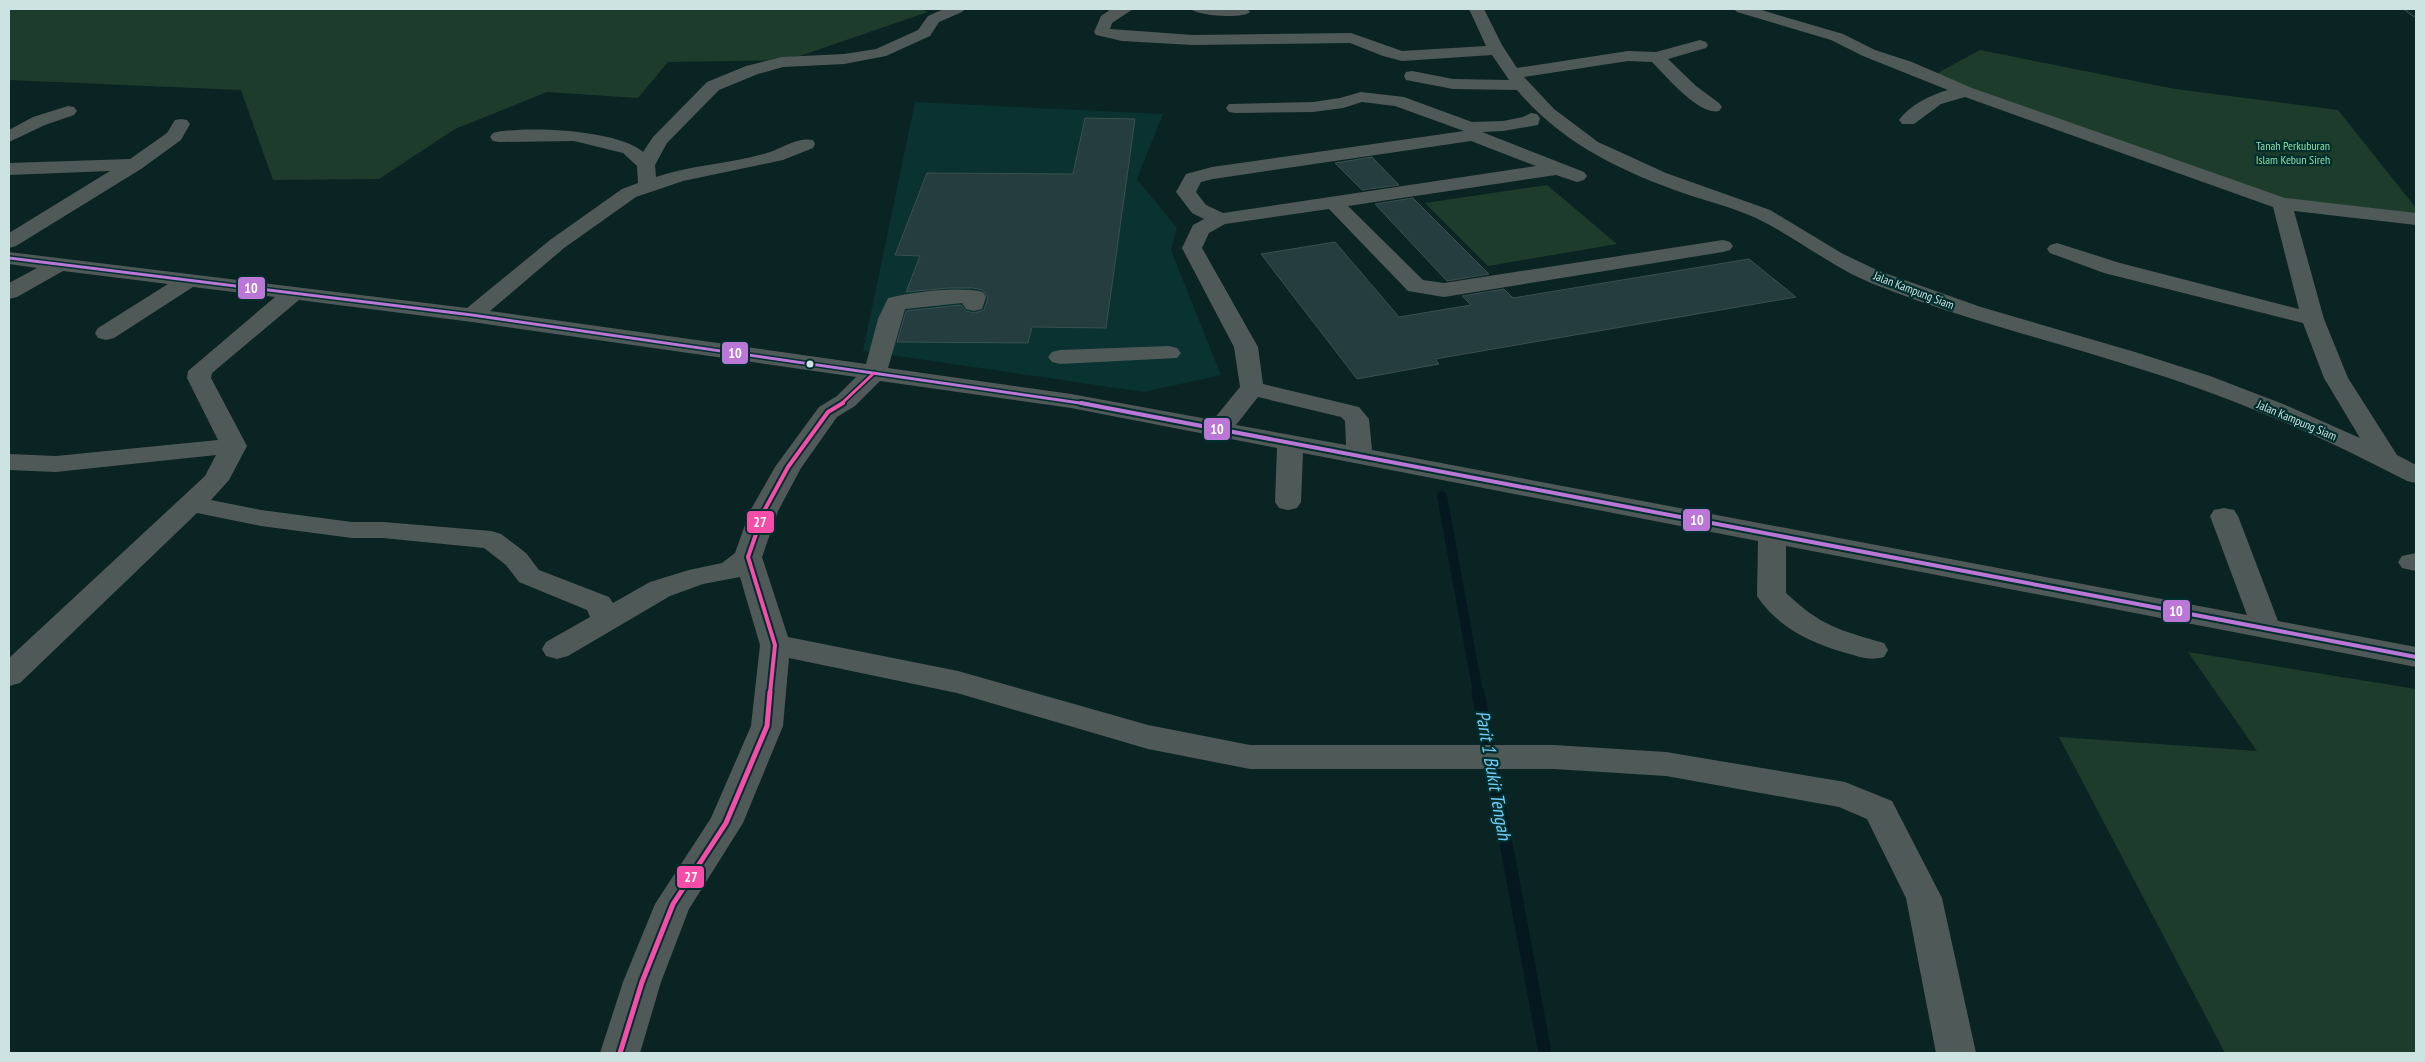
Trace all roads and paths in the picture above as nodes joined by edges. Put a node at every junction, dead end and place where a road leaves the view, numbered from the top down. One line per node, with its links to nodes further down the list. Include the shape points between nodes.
1 (957, 9): 28 (street, via 933,19 924,33 880,53 844,59 782,62 713,86 659,141)
2 (1125, 9): 12 (street, via 1107,18 1102,32 1193,40 1351,38 1365,41 1388,55 1402,56)
3 (1199, 9): 8 (street)
4 (1477, 9): 12 (street, Jalan Kampung Siam)
5 (1742, 9): 10 (street)
6 (1777, 9): 10 (street)
7 (2404, 9): 9 (path)
8 (1242, 12)
9 (2416, 18)
10 (1795, 23): 16 (street)
11 (1700, 45): 13 (street)
12 (1497, 50): 15 (street, Jalan Kampung Siam)
13 (1656, 57): 15 (street, via 1628,56); 17 (street)
14 (1412, 76): 15 (street)
15 (1510, 91): 20 (street, Jalan Kampung Siam); 21 (street, via 1515,113)
16 (1966, 92): 22 (street, via 1932,100); 34 (street)
17 (1713, 107)
18 (1235, 108): 21 (street, via 1313,107 1361,98 1398,101 1472,127 1503,126 1532,121)
19 (68, 112): 24 (street, via 39,121)
20 (1552, 116): 21 (street); 57 (street, Jalan Kampung Siam, via 1579,138 1624,162 1765,215 1849,265 1952,305 2178,373 2270,408)
21 (1531, 118)
22 (1908, 120)
23 (181, 124): 27 (street, via 176,136)
24 (9, 137)
25 (499, 137): 28 (street, via 574,136 629,149)
26 (806, 144): 32 (street, via 776,156 711,168)
27 (134, 165): 29 (street); 37 (street)
28 (646, 165): 32 (street)
29 (9, 169)
30 (1556, 169): 31 (street); 33 (street); 36 (street, via 1473,136 1212,172 1193,178 1186,192 1199,208)
31 (1577, 176)
32 (647, 185): 46 (street, via 628,193 557,244)
33 (1333, 202): 36 (street); 38 (street, via 1416,286 1444,290)
34 (2282, 204): 35 (street); 47 (street)
35 (2416, 218)
36 (1220, 219): 51 (street, via 1200,229 1192,248 1246,347)
37 (9, 242)
38 (1723, 246)
39 (2057, 248): 47 (street, via 2112,268)
40 (9, 258): 41 (street)
41 (58, 264): 42 (street); 43 (street)
42 (188, 280): 44 (street); 48 (street)
43 (9, 292)
44 (294, 294): 46 (street); 55 (street, via 200,370 199,378)
45 (974, 304): 50 (street, via 975,297 962,296 896,303)
46 (472, 315): 50 (street)
47 (2313, 319): 57 (street, via 2336,378)
48 (106, 333)
49 (1169, 353): 52 (street, via 1063,351)
50 (874, 373): 52 (street); 64 (street, via 846,401 828,412 788,467 764,511)
51 (1252, 388): 53 (street); 56 (street, via 1350,412 1357,419)
52 (1042, 397): 53 (street)
53 (1219, 429): 54 (street)
54 (1290, 444): 56 (street); 60 (street)
55 (234, 446): 58 (street, via 56,464); 61 (street, via 216,480)
56 (1360, 456): 63 (street)
57 (2387, 460): 59 (street, Jalan Kampung Siam)
58 (9, 462)
59 (2416, 475)
60 (1288, 502)
61 (192, 504): 65 (street, via 261,518 352,530 492,540 516,559 529,576 599,604); 71 (street)
62 (2224, 516): 66 (street)
63 (1772, 535): 66 (street); 69 (street, via 1772,596 1796,619 1826,637)
64 (748, 557): 65 (street, via 730,571 699,576 660,589); 67 (street)
65 (608, 621): 68 (street)
66 (2267, 630): 70 (street)
67 (775, 645): 72 (street, via 767,726 726,822 673,904 642,982); 73 (street, via 958,682 1148,737 1250,757 1507,756 1666,764 1845,796 1880,810 1924,898)
68 (557, 650)
69 (1873, 650)
70 (2416, 657)
71 (9, 675)
72 (620, 1053)
73 (1956, 1053)

